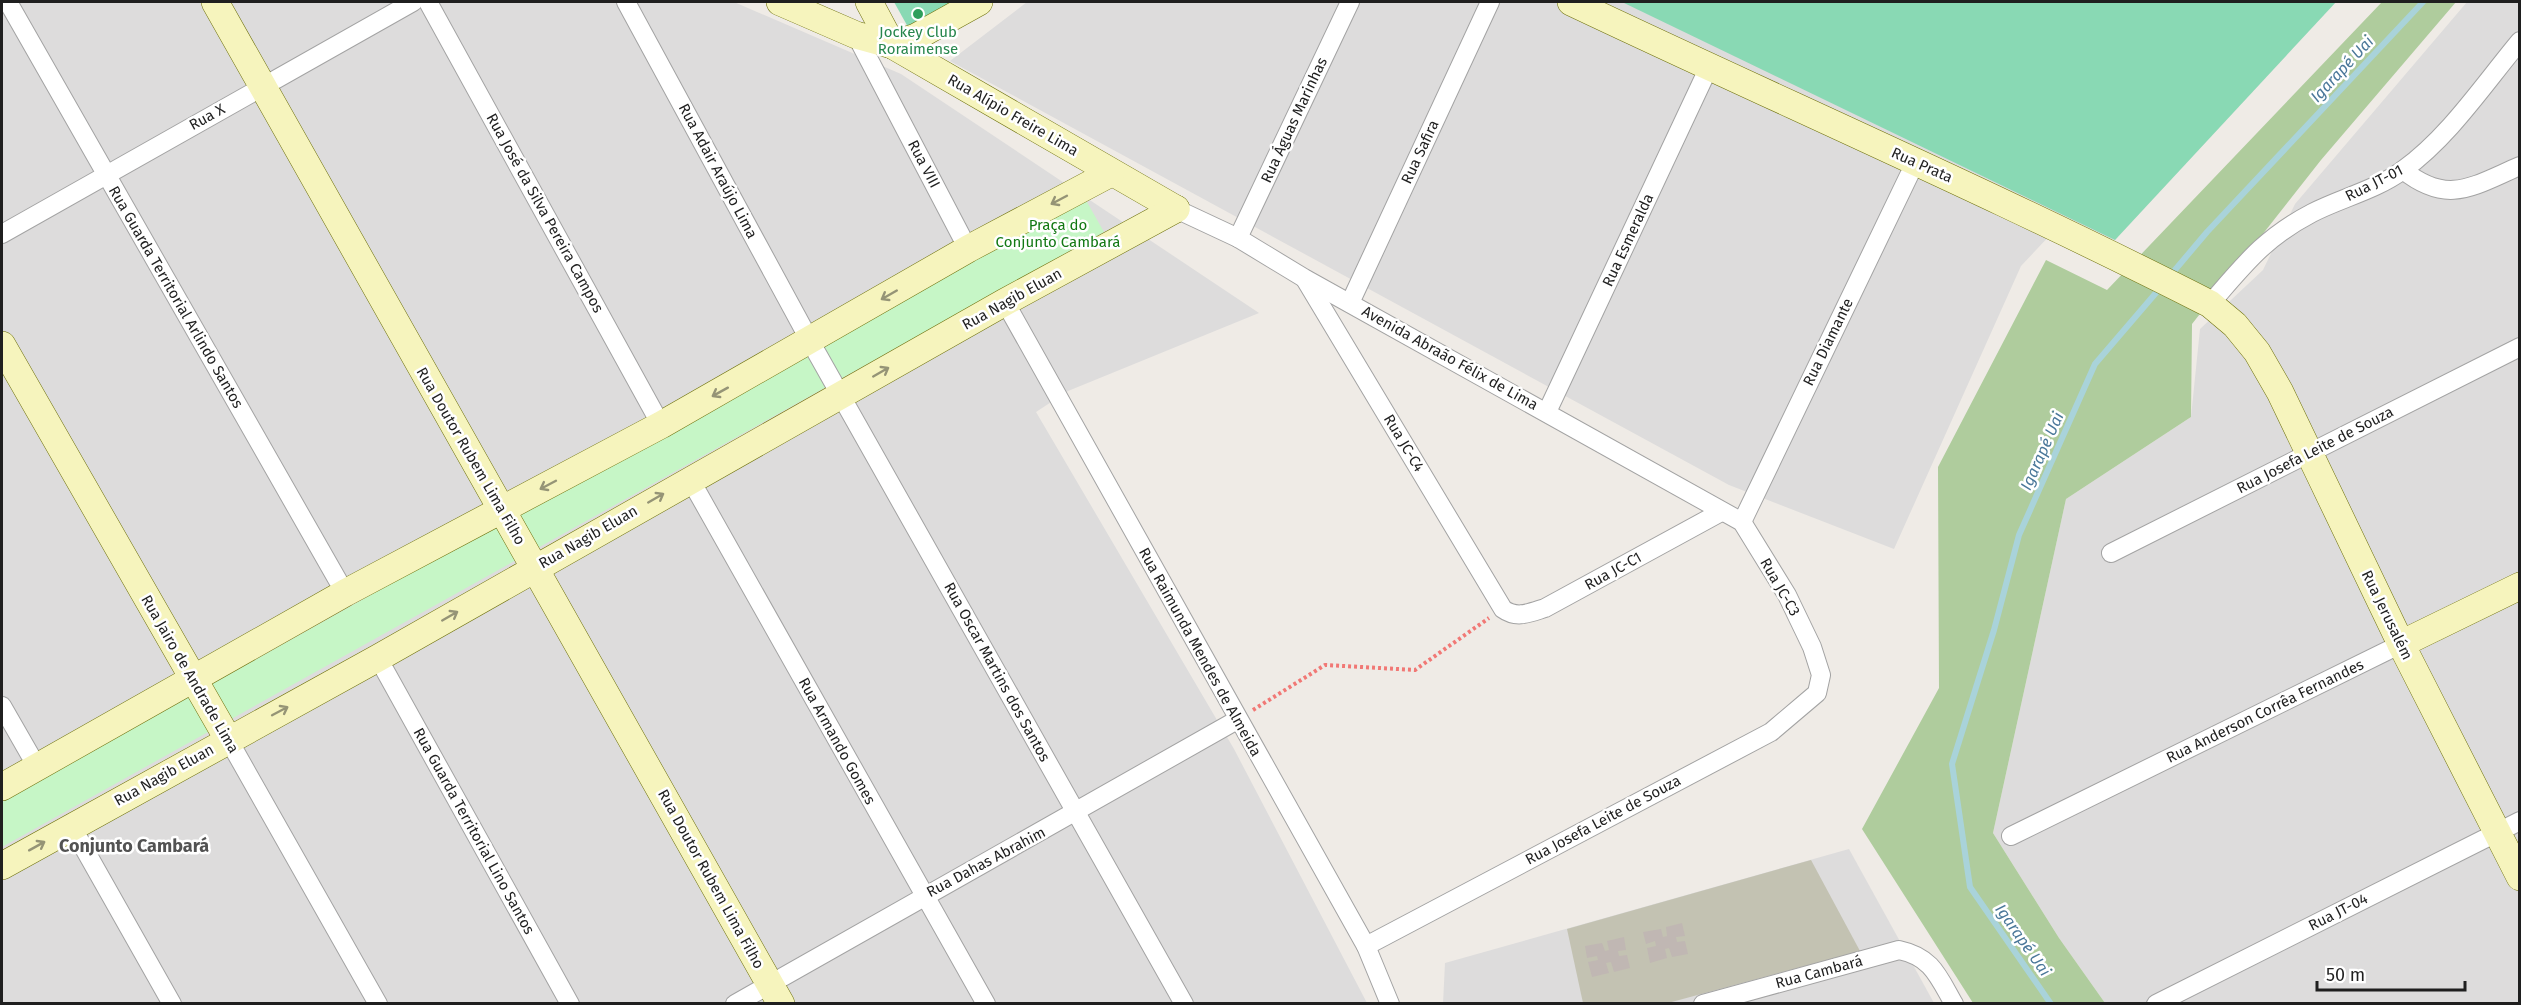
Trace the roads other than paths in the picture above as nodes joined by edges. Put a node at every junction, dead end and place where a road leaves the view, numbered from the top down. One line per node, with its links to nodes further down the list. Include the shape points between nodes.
1 (8, 2): 22 (street, Rua Guarda Territorial Arlindo Santos)
2 (215, 2): 17 (street, Rua Doutor Rubem Lima Filho)
3 (413, 2): 17 (street, Rua X)
4 (428, 2): 37 (street, Rua José da Silva Pereira Campos)
5 (626, 2): 31 (street, Rua Adair Araújo Lima)
6 (780, 2): 12 (street, Rua Alípio Freire Lima)
7 (869, 2): 14 (street)
8 (979, 2): 14 (street, via 916,37)
9 (1350, 2): 25 (street, Rua Águas Marinhas)
10 (1490, 2): 29 (street, Rua Safira)
11 (1571, 2): 15 (street, Rua Prata)
12 (856, 34): 14 (street, Rua Alípio Freire Lima); 16 (street, Rua VIII)
13 (2520, 41): 20 (street, Rua JT-01, via 2450,125)
14 (892, 45): 16 (street, Rua VIII, via 876,55); 21 (street, Rua Alípio Freire Lima)
15 (1709, 67): 18 (street, Rua Prata); 36 (street, Rua Esmeralda)
16 (879, 80): 26 (street, Rua VIII)
17 (262, 86): 22 (street, Rua X); 40 (street, Rua Doutor Rubem Lima Filho)
18 (1915, 163): 30 (street, Rua Prata, via 2021,209); 42 (street, Rua Diamante)
19 (2520, 166): 20 (street, via 2460,190 2440,191 2420,184)
20 (2403, 170): 30 (street, Rua JT-01, via 2282,231 2261,246)
21 (1111, 173): 23 (street, Rua Alípio Freire Lima); 26 (street, one-way to 26)
22 (106, 175): 24 (street, Rua X); 46 (street, Rua Guarda Territorial Arlindo Santos)
23 (1176, 209): 25 (street, Avenida Abraão Félix de Lima); 28 (street, Rua Nagib Eluan)
24 (2, 234)
25 (1238, 238): 27 (street, Avenida Abraão Félix de Lima)
26 (968, 249): 31 (street, one-way to 31)
27 (1304, 278): 29 (street, Avenida Abraão Félix de Lima); 47 (street, Rua JC-C4)
28 (1005, 302): 35 (street, Rua Nagib Eluan, one-way to 28); 53 (street, Rua Raimunda Mendes de Almeida)
29 (1350, 303): 36 (street, Avenida Abraão Félix de Lima)
30 (2210, 304): 34 (street, Rua Prata, via 2235,325)
31 (810, 341): 35 (street, Rua Oscar Martins dos Santos); 37 (street, one-way to 37)
32 (2, 345): 51 (street, Rua Jairo de Andrade Lima)
33 (2520, 347): 38 (street, Rua Josefa Leite de Souza)
34 (2257, 352): 38 (street, Rua Jerusalém)
35 (841, 395): 39 (street, Rua Nagib Eluan); 57 (street, Rua Oscar Martins dos Santos)
36 (1547, 412): 41 (street, Avenida Abraão Félix de Lima)
37 (661, 424): 40 (street, one-way to 40)
38 (2308, 453): 43 (street, Rua Josefa Leite de Souza); 48 (street, Rua Jerusalém)
39 (690, 478): 44 (street, Rua Nagib Eluan, one-way to 39); 63 (street, Rua Armando Gomes)
40 (502, 510): 44 (street, Rua Doutor Rubem Lima Filho); 46 (street)
41 (1721, 512): 42 (street); 47 (street, Rua JC-C1, via 1545,608 1525,615)
42 (1742, 522): 50 (street, Rua JC-C3, via 1787,595)
43 (2111, 553)
44 (535, 567): 49 (street, Rua Nagib Eluan, one-way to 44); 65 (street, Rua Doutor Rubem Lima Filho)
45 (2520, 586): 48 (street, Rua Anderson Corrêa Fernandes)
46 (345, 593): 51 (street)
47 (1503, 609)
48 (2402, 644): 59 (street, Rua Jerusalém); 60 (street, Rua Anderson Corrêa Fernandes)
49 (378, 658): 54 (street, Rua Nagib Eluan, one-way to 49); 68 (street, Rua Guarda Territorial Lino Santos)
50 (1821, 675): 64 (street, Rua Josefa Leite de Souza, via 1817,693 1771,732)
51 (191, 678): 54 (street, Rua Jairo de Andrade Lima); 55 (street)
52 (2, 706): 55 (street)
53 (1237, 720): 57 (street, Rua Dahas Abrahim); 64 (street, Rua Raimunda Mendes de Almeida)
54 (228, 739): 58 (street, Rua Nagib Eluan); 67 (street, Rua Jairo de Andrade Lima)
55 (37, 767): 56 (street)
56 (2, 787)
57 (1076, 813): 63 (street, Rua Dahas Abrahim); 71 (street, Rua Oscar Martins dos Santos)
58 (72, 826): 61 (street, Rua Nagib Eluan, one-way to 58); 66 (street)
59 (2508, 827): 62 (street, Rua Jerusalém); 75 (street, Rua JT-04)
60 (2010, 836)
61 (2, 866)
62 (2520, 877)
63 (924, 896): 65 (street, Rua Dahas Abrahim); 70 (street, Rua Armando Gomes)
64 (1366, 946): 72 (street, Rua Raimunda Mendes de Almeida)
65 (776, 993): 69 (street, Rua Dahas Abrahim)
66 (172, 1004)
67 (378, 1004)
68 (570, 1004)
69 (735, 1004)
70 (986, 1004)
71 (1184, 1004)
72 (1390, 1004)
73 (1703, 1004): 74 (street, Rua Cambará, via 1899,950 1918,954 1935,971)
74 (1954, 1004)
75 (2156, 1004)

